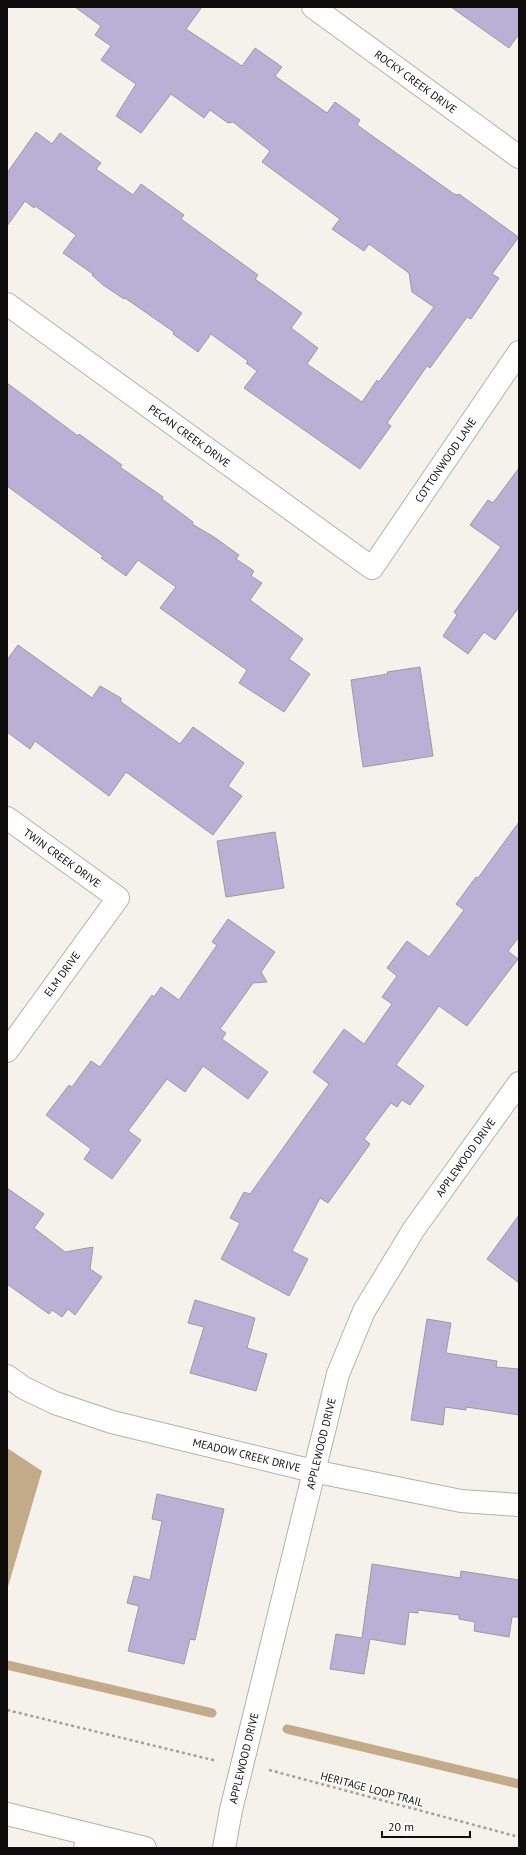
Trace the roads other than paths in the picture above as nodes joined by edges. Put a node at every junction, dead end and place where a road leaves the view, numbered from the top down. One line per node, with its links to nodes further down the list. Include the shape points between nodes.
1 (313, 7): 2 (street, ROCKY CREEK DRIVE)
2 (519, 158)
3 (7, 304): 5 (street, PECAN CREEK DRIVE)
4 (519, 352): 5 (street, COTTONWOOD LANE)
5 (372, 568)
6 (7, 818): 7 (street, TWIN CREEK DRIVE)
7 (118, 898): 8 (street, ELM DRIVE)
8 (7, 1050)
9 (519, 1083): 11 (street, APPLEWOOD DRIVE, via 414,1229 364,1311 338,1374)
10 (7, 1376): 11 (street, MEADOW CREEK DRIVE, via 24,1388 81,1413)
11 (313, 1471): 12 (street, MEADOW CREEK DRIVE, via 462,1501); 16 (street, APPLEWOOD DRIVE)
12 (519, 1505)
13 (7, 1814): 14 (street)
14 (86, 1841): 15 (street)
15 (145, 1848)
16 (224, 1848)

